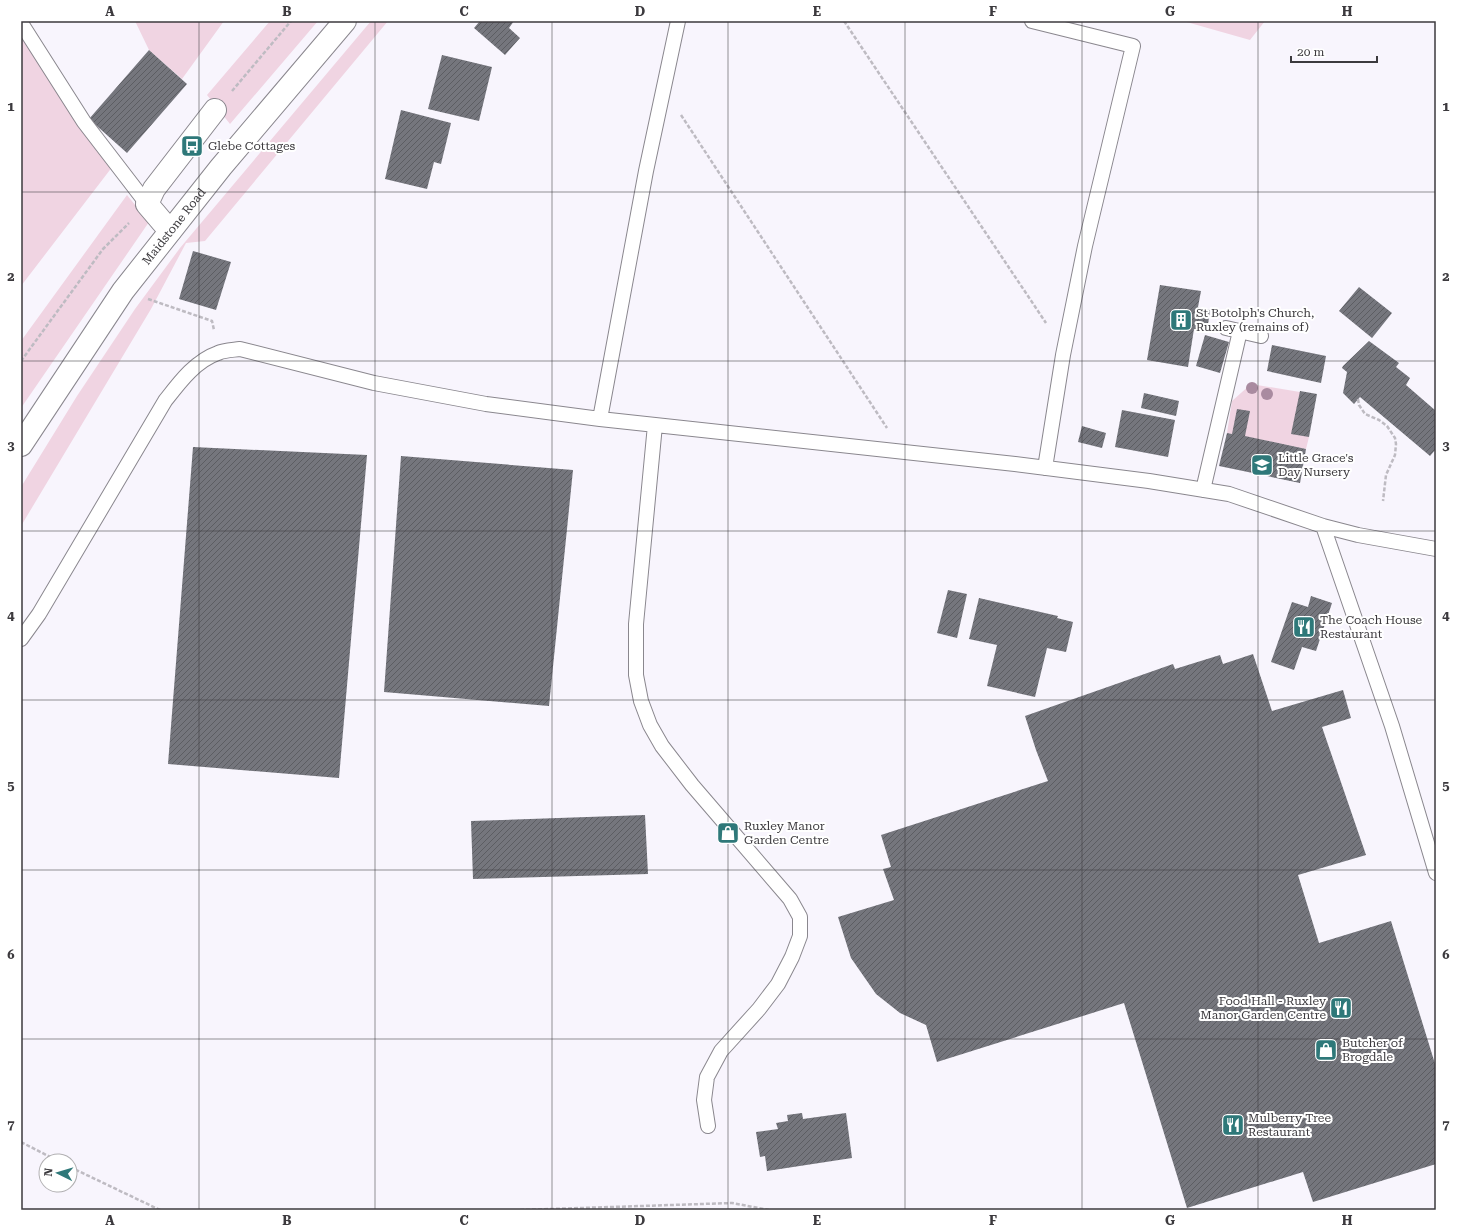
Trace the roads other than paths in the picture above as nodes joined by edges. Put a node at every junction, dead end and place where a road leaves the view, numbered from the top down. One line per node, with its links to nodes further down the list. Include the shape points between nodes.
1 (345, 21): 7 (main road, Maidstone Road)
2 (678, 21): 11 (lane, via 646,171)
3 (1032, 21): 14 (lane, via 1133,46 1085,246 1064,350)
4 (21, 23): 6 (lane, via 84,122)
5 (215, 110): 6 (main road, via 154,189)
6 (147, 204): 7 (main road)
7 (170, 231): 13 (main road, Maidstone Road, via 123,291)
8 (1226, 328): 9 (lane)
9 (1240, 331): 10 (lane); 15 (lane)
10 (1261, 336)
11 (600, 419): 12 (lane); 18 (lane, via 427,394 240,349 218,352 199,364 165,401 39,614)
12 (655, 425): 14 (lane); 20 (lane, via 636,624 636,675 641,701 662,746 790,899 800,917 800,936 778,984 759,1010 721,1051 708,1077 704,1100)
13 (21, 445)
14 (1045, 468): 15 (lane)
15 (1203, 490): 16 (lane, via 1229,494)
16 (1323, 526): 17 (lane); 19 (lane, via 1392,726)
17 (1436, 549)
18 (21, 639)
19 (1436, 873)
20 (708, 1126)

